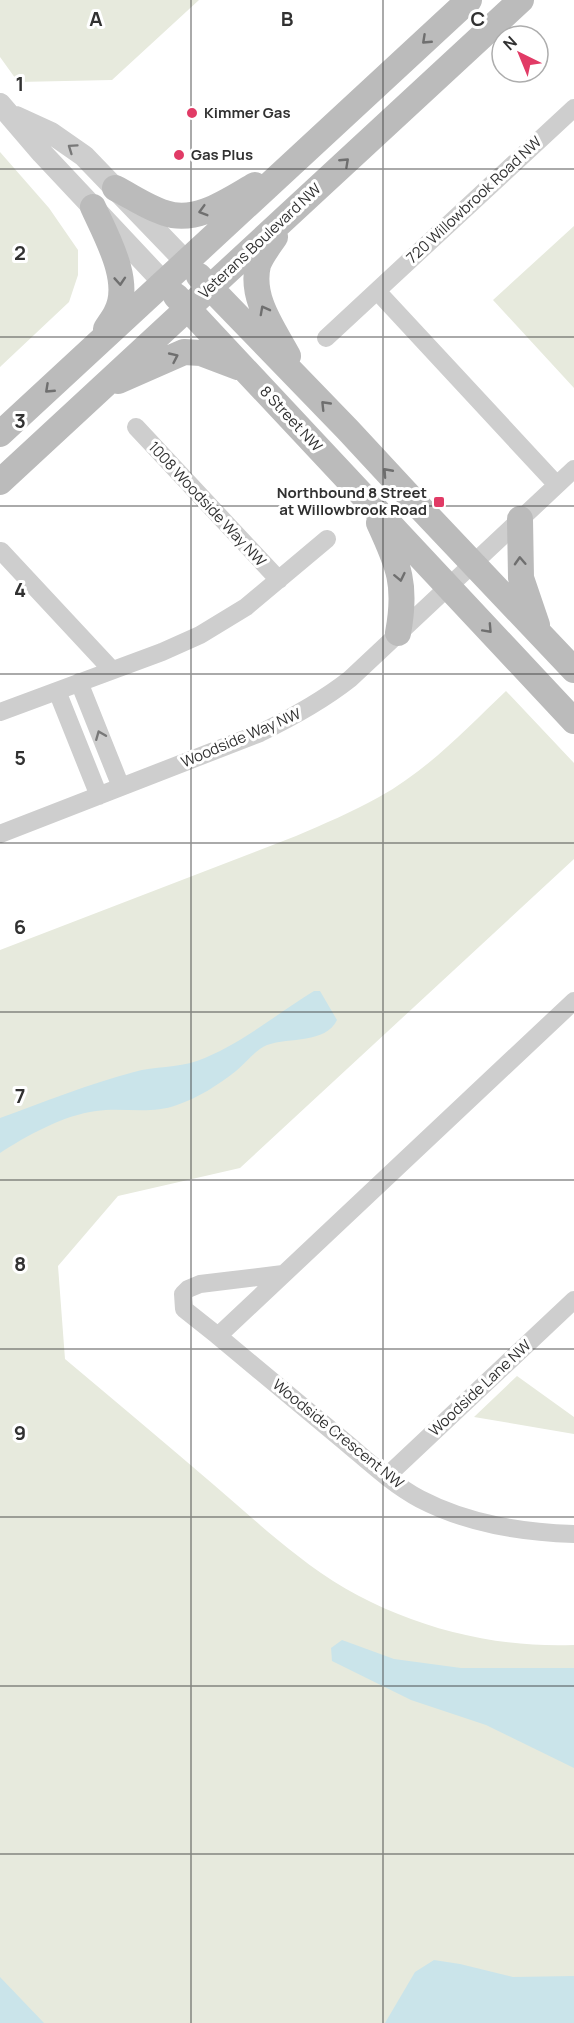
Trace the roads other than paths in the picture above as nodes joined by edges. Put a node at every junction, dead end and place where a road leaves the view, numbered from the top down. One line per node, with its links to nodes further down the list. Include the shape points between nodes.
1 (469, 0): 5 (main road, one-way to 5)
2 (521, 0): 8 (main road, Veterans Boulevard NW, one-way to 2)
3 (5, 110): 6 (street, 8 Street NW, one-way to 3, via 76,150); 7 (street, 8 Street NW)
4 (573, 110): 12 (street, 720 Willowbrook Road NW)
5 (292, 165): 6 (main road, one-way to 6, via 213,209 188,216 165,214); 9 (main road)
6 (115, 188): 9 (street, 8 Street NW)
7 (93, 207): 10 (street, 8 Street NW); 15 (main road, one-way to 15, via 122,283 117,311)
8 (287, 216): 11 (main road, Veterans Boulevard NW); 17 (main road, one-way to 8, via 258,298 256,281 259,263)
9 (186, 262): 10 (main road); 11 (main road, 8 Street NW)
10 (164, 283): 13 (main road, 8 Street NW); 15 (main road)
11 (210, 287): 13 (main road, Veterans Boulevard NW); 17 (main road, 8 Street NW)
12 (377, 291): 14 (street, 720 Willowbrook Road NW); 23 (street)
13 (188, 308): 16 (main road, 8 Street NW); 18 (main road, Veterans Boulevard NW)
14 (326, 338)
15 (92, 349): 20 (main road, one-way to 20)
16 (244, 369): 18 (main road, one-way to 16, via 184,352 201,353); 24 (main road, 8 Street NW)
17 (301, 380): 28 (main road, 8 Street NW, one-way to 17)
18 (101, 388): 22 (main road, Veterans Boulevard NW)
19 (136, 427): 29 (street, 1008 Woodside Way NW)
20 (0, 434)
21 (574, 469): 23 (street, Woodside Way NW)
22 (0, 482)
23 (556, 485): 25 (street, Woodside Way NW)
24 (370, 504): 30 (main road, 8 Street NW); 31 (main road, one-way to 31, via 401,574 403,608)
25 (520, 519): 28 (street, Woodside Way NW); 32 (main road, one-way to 25, via 521,578)
26 (327, 539): 29 (street, 1008 Woodside Way NW)
27 (1, 551): 33 (street)
28 (473, 564): 30 (street, Woodside Way NW); 32 (main road, 8 Street NW)
29 (279, 580): 33 (street, 1008 Woodside Way NW, via 201,635)
30 (448, 587): 31 (street, Woodside Way NW); 38 (main road, 8 Street NW, one-way to 38)
31 (398, 633): 39 (street, Woodside Way NW, via 350,679 296,716)
32 (542, 636): 34 (main road, 8 Street NW)
33 (112, 670): 35 (street, 1008 Woodside Way NW)
34 (574, 670)
35 (79, 682): 36 (street, 1008 Woodside Way NW); 39 (street, one-way to 35)
36 (57, 691): 37 (street, 1008 Woodside Way NW); 40 (street)
37 (0, 712)
38 (574, 721)
39 (121, 787): 40 (street, Woodside Way NW)
40 (99, 796): 41 (street, Woodside Way NW)
41 (0, 834)
42 (574, 1001): 43 (street)
43 (283, 1274): 45 (street); 45 (street, Woodside Crescent NW, via 200,1284 188,1289 183,1294 184,1309)
44 (574, 1300): 46 (street, Woodside Lane NW)
45 (218, 1336): 46 (street, Woodside Crescent NW)
46 (387, 1476): 47 (street, Woodside Crescent NW, via 419,1498 457,1514 499,1527)
47 (574, 1534)

